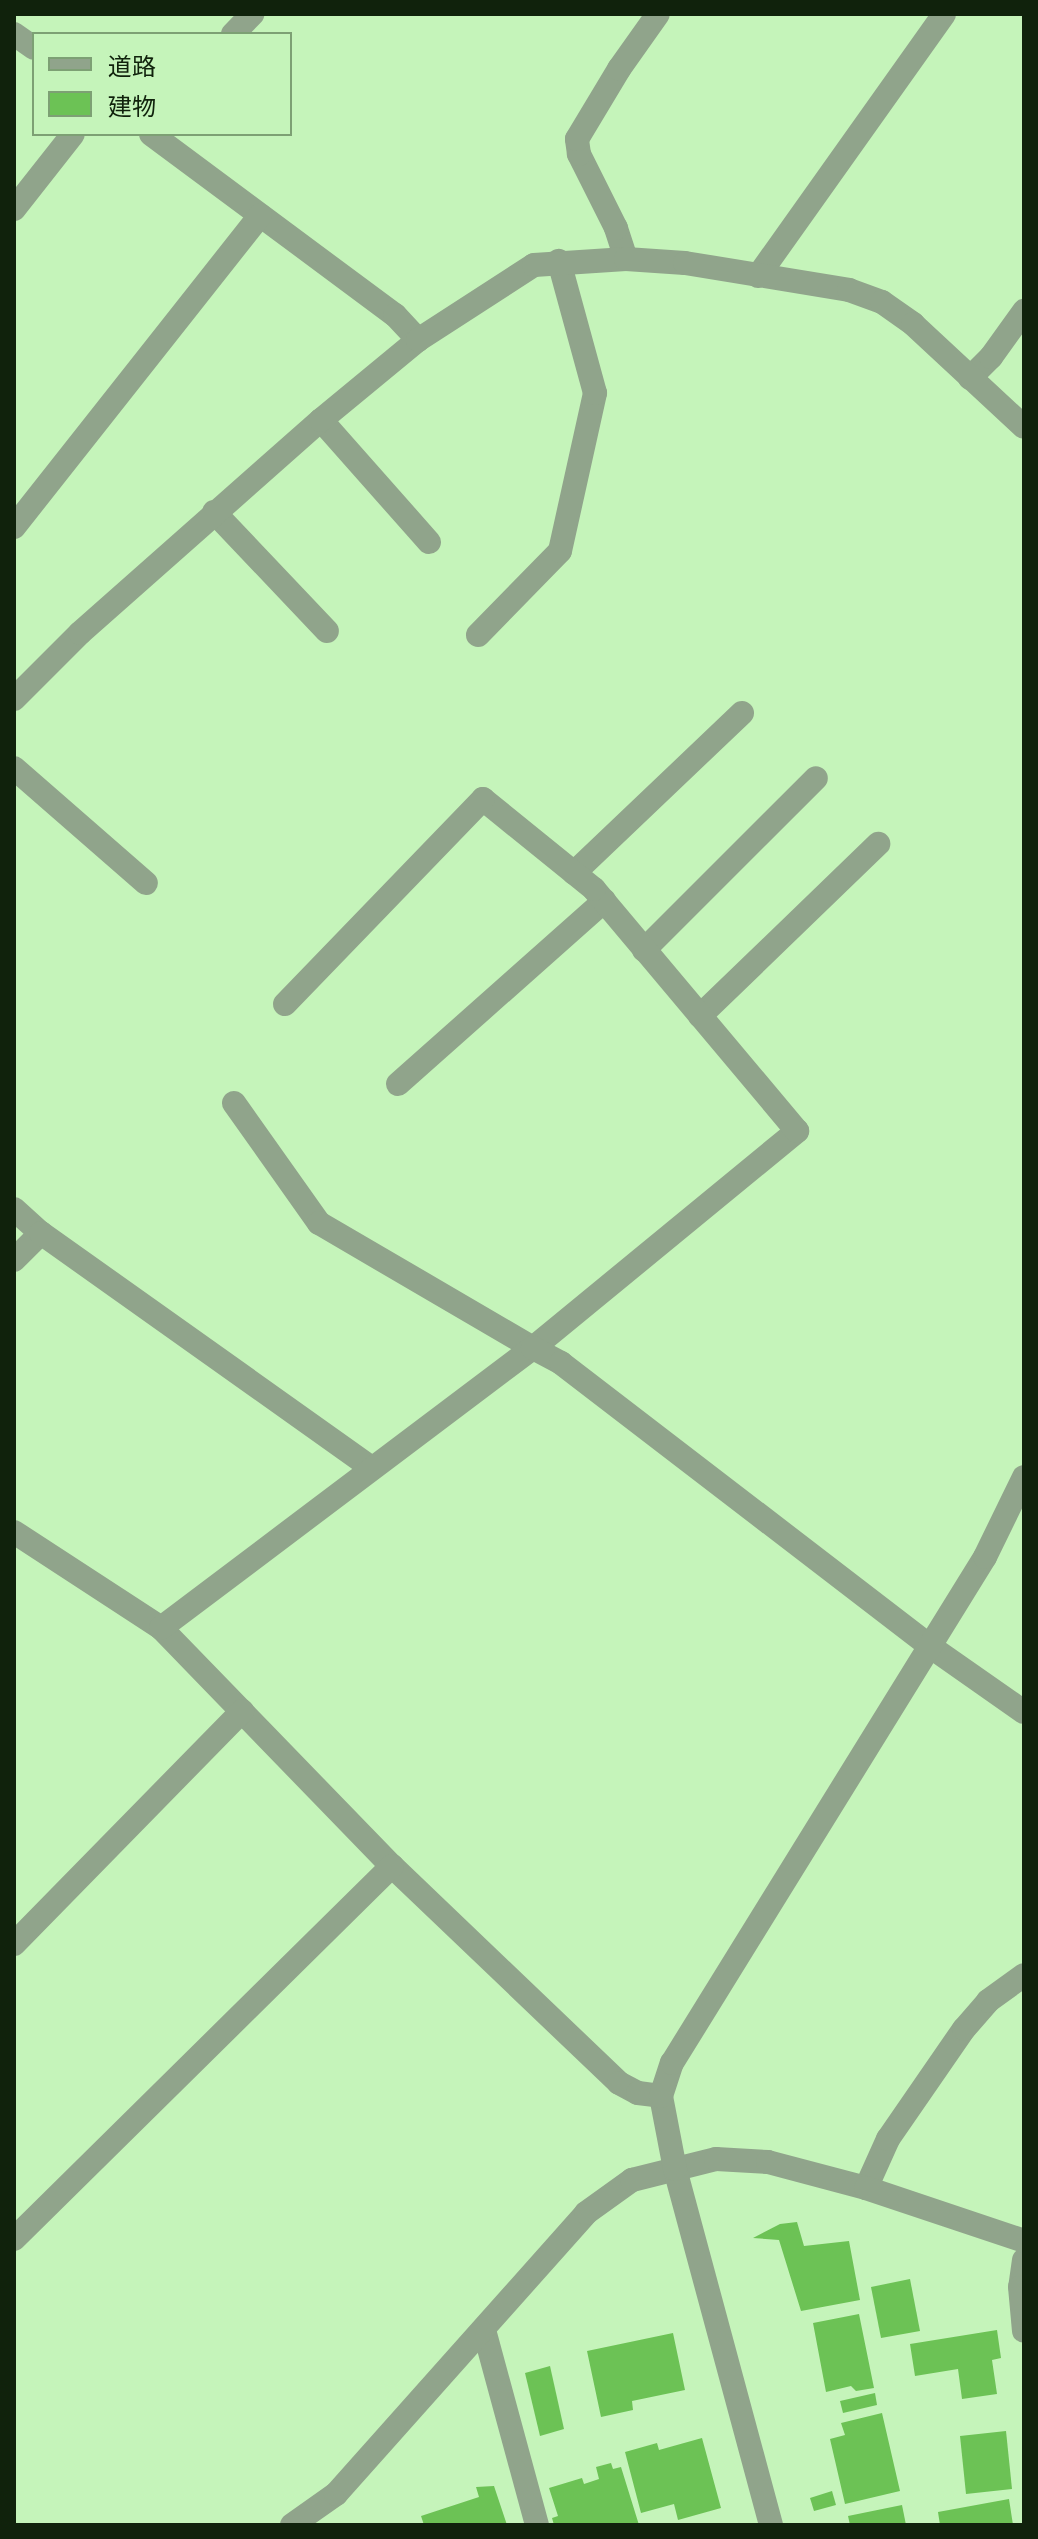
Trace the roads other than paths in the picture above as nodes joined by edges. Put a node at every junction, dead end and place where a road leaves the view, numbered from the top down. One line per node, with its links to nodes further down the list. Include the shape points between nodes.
1 (252, 14): 4 (street)
2 (658, 14): 11 (street, via 577,139)
3 (944, 14): 13 (street)
4 (235, 32)
5 (14, 34): 6 (street)
6 (32, 47)
7 (71, 136): 9 (street)
8 (154, 136): 10 (street)
9 (14, 209)
10 (260, 215): 15 (street, via 395,315); 20 (street)
11 (626, 259): 12 (street); 13 (street)
12 (559, 261): 15 (street, via 534,265); 23 (street, via 595,393 560,551)
13 (758, 276): 16 (street, via 849,290 882,302)
14 (1024, 311): 16 (street)
15 (418, 340): 17 (street)
16 (970, 378): 18 (street)
17 (321, 420): 19 (street); 21 (street)
18 (1024, 427)
19 (214, 512): 22 (street); 24 (street)
20 (14, 527)
21 (429, 542)
22 (327, 631)
23 (478, 635)
24 (14, 699)
25 (742, 713): 29 (street)
26 (14, 768): 30 (street)
27 (816, 778): 32 (street)
28 (878, 844): 34 (street)
29 (574, 873): 31 (street); 33 (street, via 483,799)
30 (146, 883)
31 (604, 901): 32 (street); 35 (street)
32 (644, 950): 34 (street)
33 (285, 1004)
34 (700, 1016): 40 (street, via 797,1131)
35 (398, 1084)
36 (234, 1103): 40 (street, via 319,1223)
37 (14, 1209): 38 (street)
38 (41, 1233): 39 (street); 41 (street)
39 (14, 1260)
40 (533, 1348): 41 (street); 45 (street, via 561,1363)
41 (372, 1468): 44 (street)
42 (1024, 1477): 45 (street, via 985,1557)
43 (14, 1532): 44 (street)
44 (161, 1628): 46 (street)
45 (931, 1647): 47 (street); 51 (street, via 672,2063)
46 (242, 1711): 48 (street); 49 (street)
47 (1024, 1712)
48 (392, 1866): 51 (street, via 619,2083); 54 (street)
49 (14, 1944)
50 (1024, 1975): 53 (street, via 988,2001 964,2029 888,2139)
51 (661, 2096): 52 (street)
52 (675, 2169): 53 (street, via 716,2159 768,2162); 57 (street, via 632,2180 586,2213); 61 (street)
53 (866, 2188): 55 (street)
54 (14, 2239)
55 (1024, 2241)
56 (1024, 2260): 58 (street)
57 (484, 2330): 59 (street, via 336,2494); 60 (street)
58 (1024, 2331)
59 (292, 2525)
60 (537, 2525)
61 (771, 2525)

